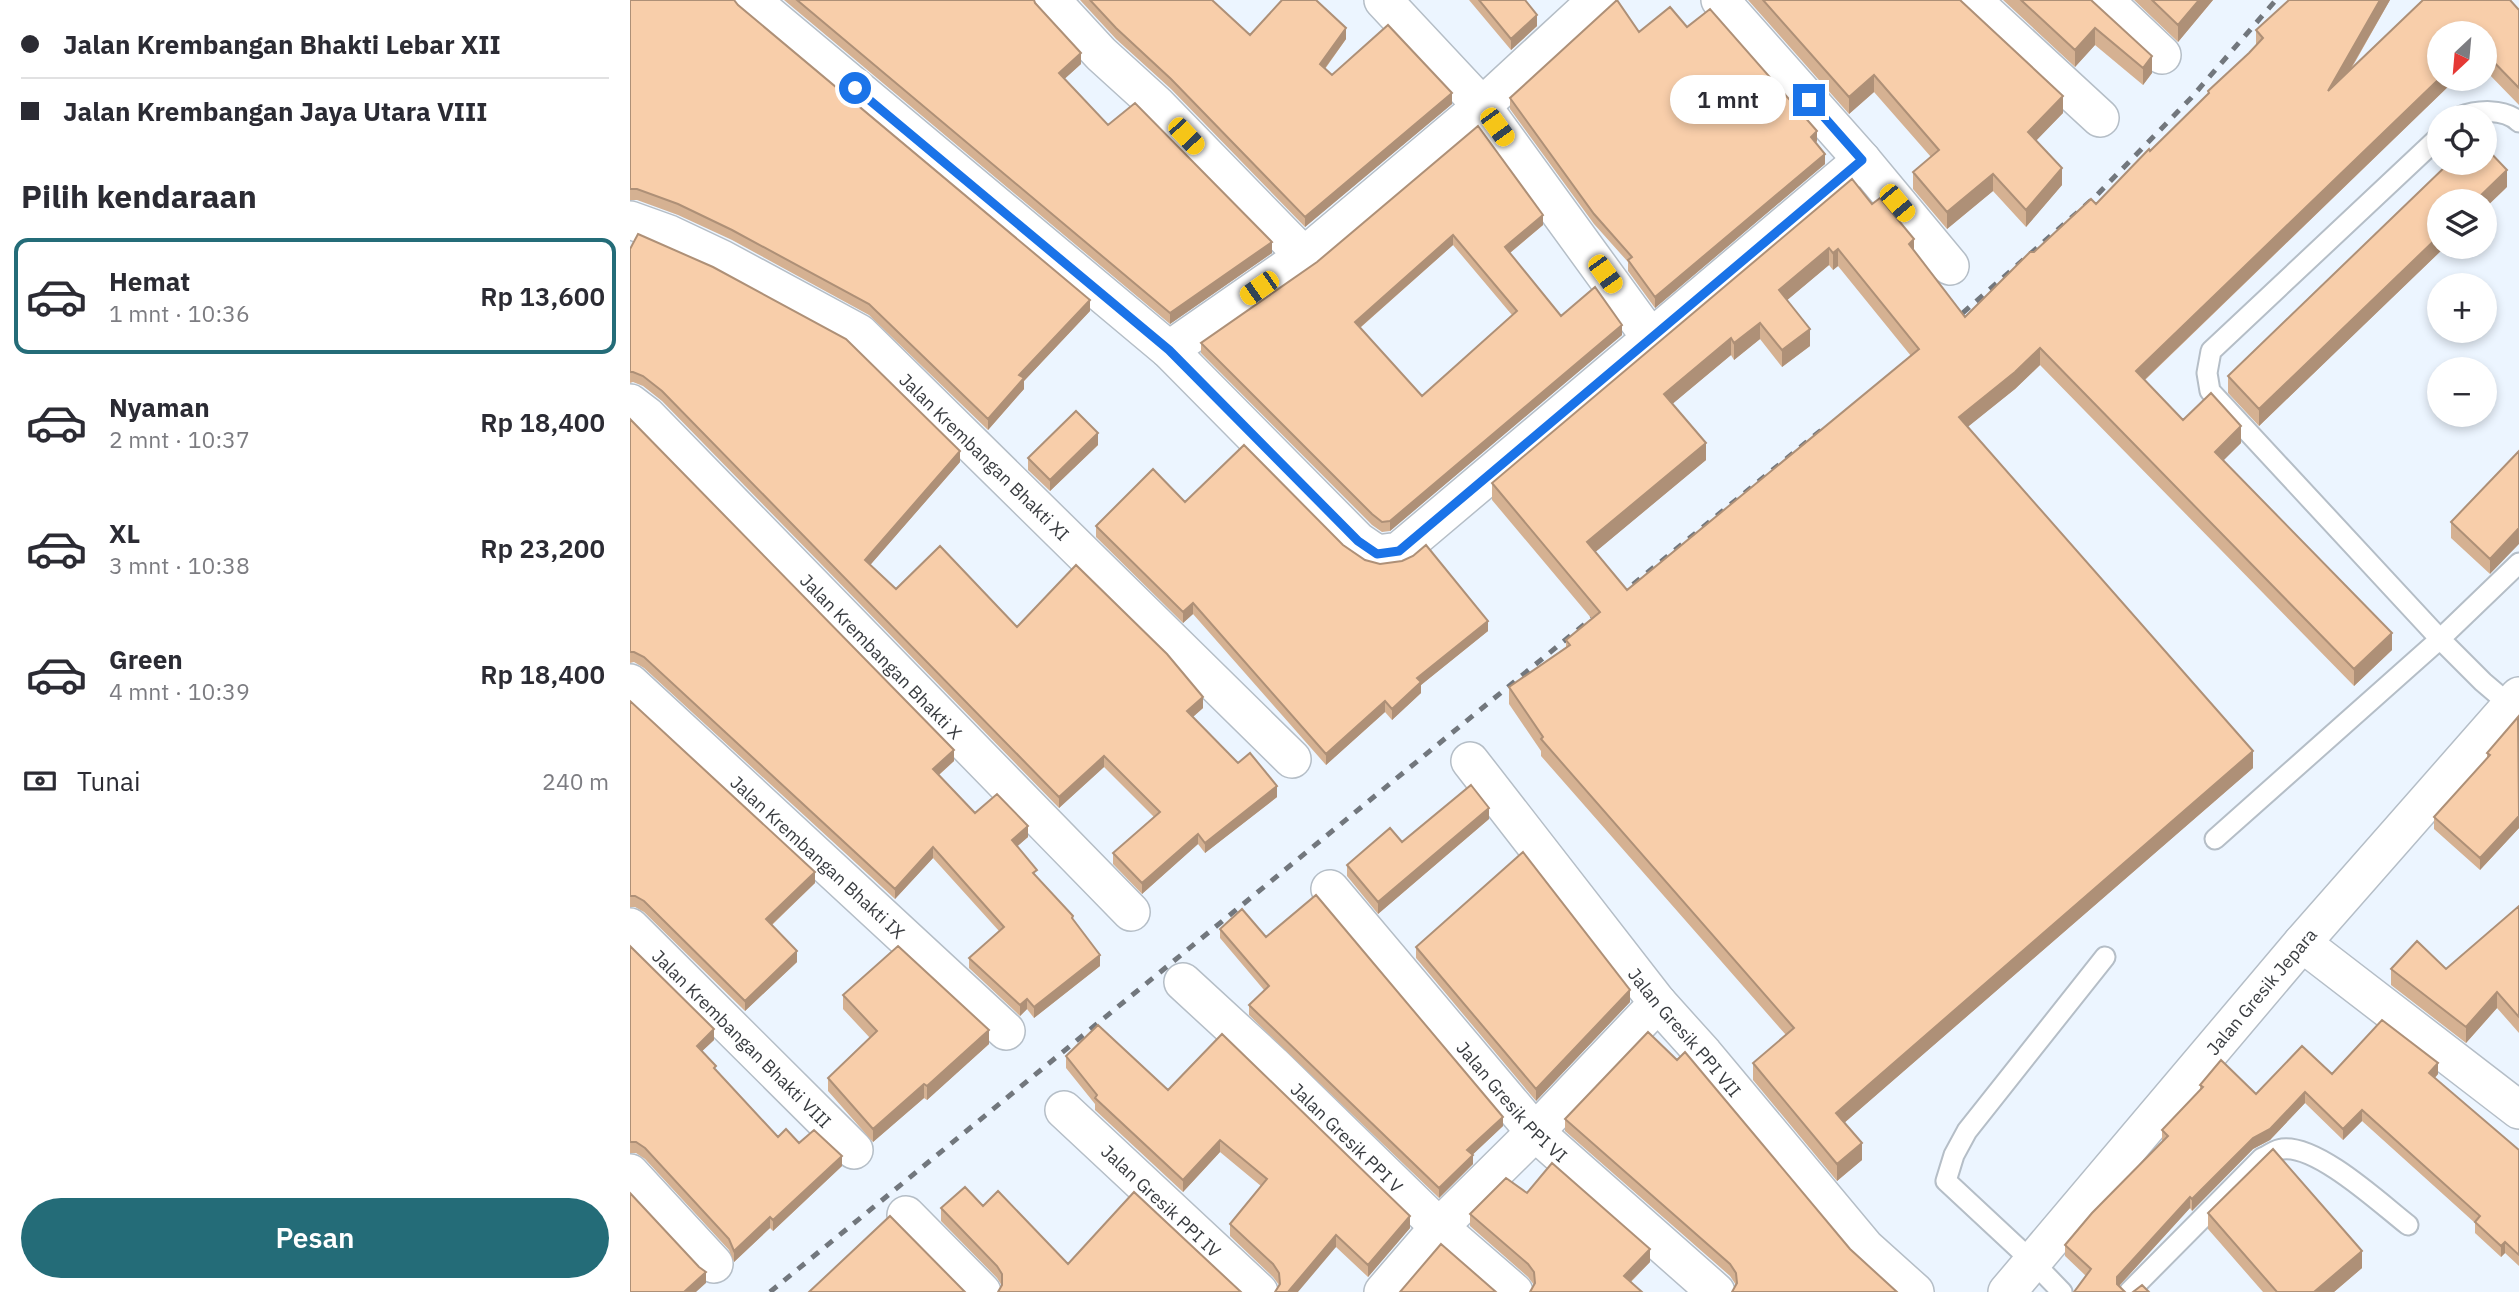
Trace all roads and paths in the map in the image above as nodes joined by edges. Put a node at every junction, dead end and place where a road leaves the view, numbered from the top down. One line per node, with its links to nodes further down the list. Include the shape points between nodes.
1 (751, 0): 19 (street)
2 (1051, 0): 16 (street)
3 (1383, 0): 9 (street)
4 (1597, 0): 9 (street)
5 (1720, 0): 14 (street)
6 (1972, 0): 11 (street)
7 (2104, 0): 8 (street)
8 (2162, 55)
9 (1482, 106): 16 (street); 18 (street)
10 (2497, 113): 12 (lane)
11 (2100, 118)
12 (2519, 122)
13 (2427, 148): 22 (lane, via 2211,351 2207,373 2210,391)
14 (1862, 160): 17 (street); 18 (street)
15 (630, 220): 25 (street, Jalan Krembangan Bhakti XI, via 722,258 859,333)
16 (1304, 256): 19 (street)
17 (1950, 266)
18 (1650, 337): 19 (street, via 1399,551 1377,554 1358,541)
19 (1169, 350)
20 (630, 403): 29 (street, Jalan Krembangan Bhakti X)
21 (2519, 563): 22 (lane)
22 (2440, 639): 24 (lane, via 2483,682); 27 (lane)
23 (630, 683): 35 (street, Jalan Krembangan Bhakti IX)
24 (2514, 700): 31 (street, Jalan Gresik Jepara)
25 (1292, 759)
26 (1470, 761): 34 (street, Jalan Gresik PPI VII)
27 (2215, 839)
28 (1330, 889): 38 (street, Jalan Gresik PPI VI)
29 (1130, 912)
30 (630, 927): 39 (street, Jalan Krembangan Bhakti VIII)
31 (2302, 943): 36 (street); 44 (street, Jalan Gresik Jepara)
32 (2105, 957): 44 (lane, via 1967,1131 1947,1181)
33 (1183, 982): 43 (street, Jalan Gresik PPI V)
34 (1658, 1003): 38 (street); 51 (street, Jalan Gresik PPI VII, via 1866,1248)
35 (1006, 1031)
36 (2519, 1110)
37 (1063, 1111): 47 (street, Jalan Gresik PPI IV)
38 (1535, 1132): 43 (street); 50 (street, Jalan Gresik PPI VI)
39 (854, 1150)
40 (630, 1173): 45 (street)
41 (906, 1215): 46 (street)
42 (2408, 1225): 54 (lane, via 2343,1172 2306,1153 2282,1149 2262,1158)
43 (1438, 1227): 48 (street); 49 (street, Jalan Gresik PPI V)
44 (2033, 1262): 52 (street, Jalan Gresik Jepara); 53 (lane)
45 (714, 1264)
46 (982, 1292)
47 (1259, 1292)
48 (1383, 1292)
49 (1514, 1292)
50 (1716, 1292)
51 (1915, 1292)
52 (2007, 1292)
53 (2062, 1292)
54 (2129, 1292)

